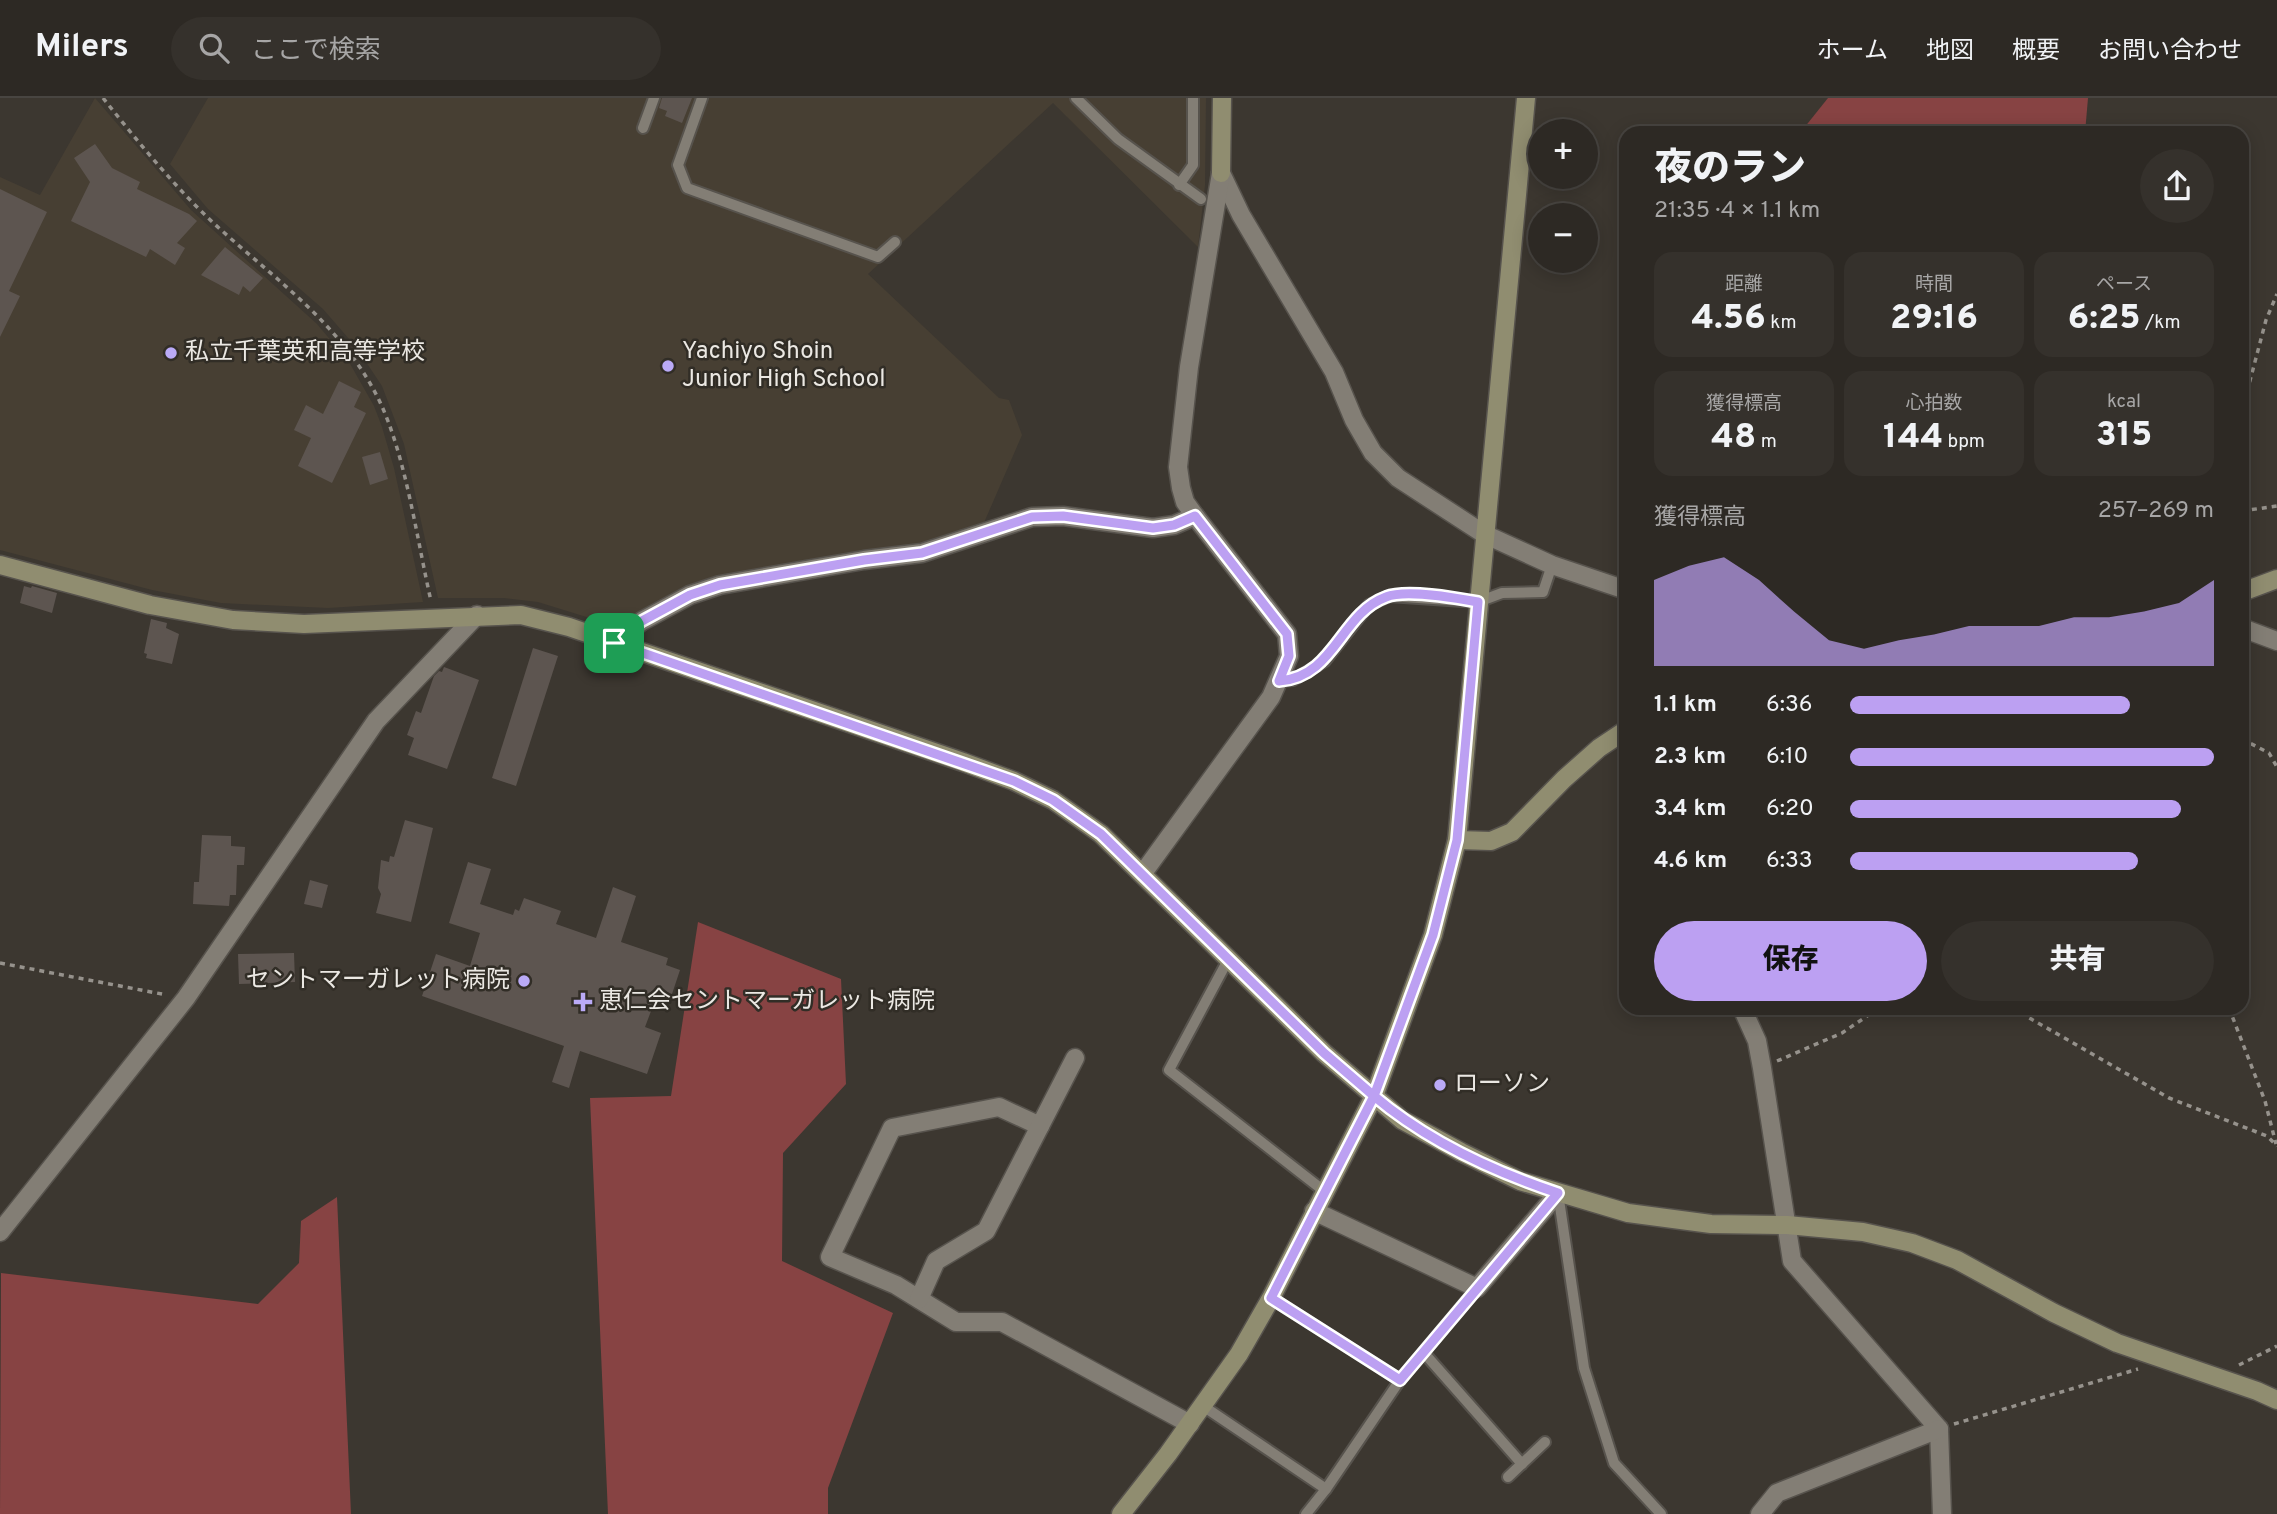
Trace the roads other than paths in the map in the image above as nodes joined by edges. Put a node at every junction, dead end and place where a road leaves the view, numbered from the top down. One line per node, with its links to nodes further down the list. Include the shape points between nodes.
1 (654, 98): 7 (lane)
2 (702, 98): 11 (lane, via 678,165 687,188 878,257)
3 (1076, 98): 9 (lane, via 1118,139)
4 (1193, 98): 9 (lane, via 1193,165)
5 (1222, 98): 8 (street)
6 (1526, 98): 13 (street)
7 (643, 128)
8 (1221, 173): 12 (street, via 1189,367 1178,467 1185,502); 13 (street, via 1334,372 1373,453 1398,478)
9 (1179, 185): 10 (lane)
10 (1201, 199)
11 (895, 242)
12 (1195, 516): 23 (street, via 1153,528 1063,516 1032,517 922,553 720,585 642,621); 24 (street, via 1287,634 1289,656)
13 (1484, 534): 15 (street); 19 (street)
14 (0, 565): 20 (street, via 150,605 233,620 304,624)
15 (1552, 565): 17 (street); 19 (lane, via 1543,592 1502,593)
16 (2277, 579): 18 (street)
17 (1619, 588)
18 (2249, 589)
19 (1478, 602): 24 (lane, via 1389,596 1369,605 1325,661 1293,680); 26 (street)
20 (477, 615): 23 (street, via 521,615); 37 (street, via 376,721 186,999)
21 (2249, 631): 22 (street)
22 (2277, 641)
23 (614, 643): 27 (street, via 1014,781 1053,800 1101,834)
24 (1279, 681): 27 (street)
25 (1619, 735): 26 (street, via 1564,779 1512,832 1491,841)
26 (1457, 840): 31 (street, via 1429,947)
27 (1143, 873): 28 (street)
28 (1229, 958): 31 (street); 33 (lane, via 1169,1070)
29 (1745, 1015): 36 (street, via 1757,1041)
30 (1075, 1058): 32 (street)
31 (1374, 1096): 33 (street); 34 (street, via 1402,1120 1461,1152 1520,1181)
32 (1040, 1126): 40 (street, via 986,1231 936,1261); 40 (street, via 999,1107 892,1128 831,1257)
33 (1324, 1191): 35 (street)
34 (1558, 1193): 36 (street, via 1628,1213 1711,1224); 38 (street); 53 (lane, via 1584,1368 1614,1463)
35 (1314, 1211): 38 (street); 39 (street)
36 (1787, 1225): 43 (street, via 1863,1232 1912,1243 1957,1260 2117,1343); 46 (street, via 1792,1261)
37 (0, 1232)
38 (1477, 1288): 41 (lane)
39 (1271, 1298): 42 (lane); 44 (street)
40 (919, 1299): 45 (street, via 956,1322 1002,1322)
41 (1424, 1354): 42 (lane); 48 (lane)
42 (1400, 1380): 50 (lane)
43 (2277, 1400)
44 (1203, 1406): 45 (street); 50 (lane)
45 (1190, 1424): 51 (street)
46 (1939, 1429): 54 (street, via 1777,1493); 55 (street)
47 (1545, 1443): 48 (lane)
48 (1522, 1464): 49 (lane)
49 (1508, 1477)
50 (1326, 1489): 52 (lane)
51 (1121, 1514)
52 (1306, 1514)
53 (1661, 1514)
54 (1760, 1514)
55 (1942, 1514)

